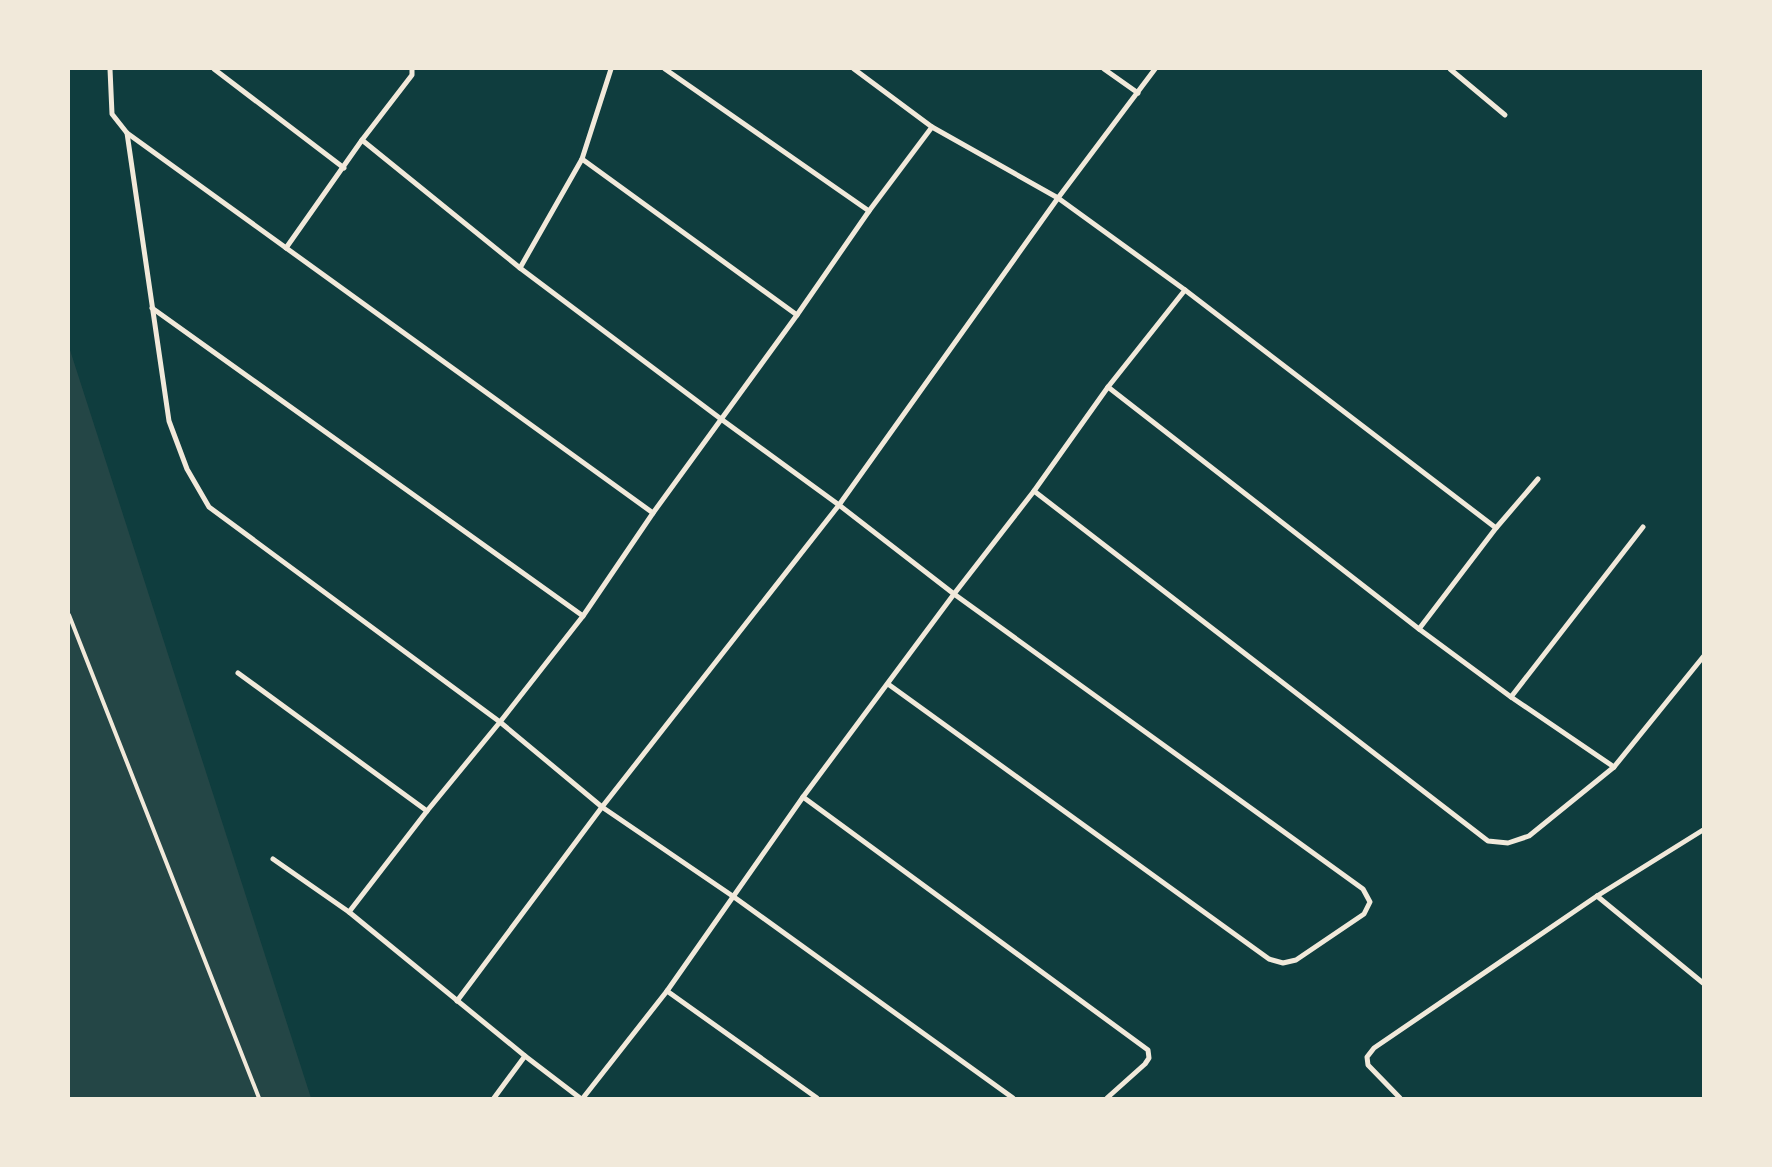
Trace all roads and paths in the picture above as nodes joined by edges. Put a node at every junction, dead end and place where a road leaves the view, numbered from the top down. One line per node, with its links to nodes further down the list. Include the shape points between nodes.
1 (110, 69): 13 (street, via 112,114)
2 (214, 69): 16 (street)
3 (412, 69): 14 (street, via 412,74)
4 (611, 69): 15 (street)
5 (665, 69): 18 (street)
6 (854, 69): 12 (street)
7 (1104, 69): 10 (street)
8 (1155, 69): 10 (street)
9 (1450, 69): 11 (street)
10 (1138, 93): 17 (street)
11 (1505, 115)
12 (932, 127): 17 (street); 18 (street)
13 (127, 133): 19 (street); 22 (street)
14 (362, 140): 16 (street); 20 (street)
15 (582, 159): 20 (street); 23 (street)
16 (344, 168): 19 (street)
17 (1058, 198): 21 (street); 28 (street)
18 (869, 211): 23 (street)
19 (286, 248): 29 (street)
20 (520, 268): 25 (street)
21 (1185, 290): 24 (street); 30 (street)
22 (152, 308): 34 (street); 40 (street, via 168,421 187,469 210,507)
23 (797, 315): 25 (street)
24 (1108, 387): 27 (street); 35 (street)
25 (721, 419): 28 (street); 29 (street)
26 (1538, 479): 30 (street)
27 (1034, 491): 32 (street); 41 (street, via 1488,840 1508,843 1529,836)
28 (839, 505): 32 (street); 43 (street)
29 (653, 513): 34 (street)
30 (1496, 528): 35 (street)
31 (1643, 528): 39 (street)
32 (954, 594): 38 (street); 38 (street, via 1362,889 1370,902 1364,914 1296,960 1283,963 1269,959)
33 (69, 615): 54 (lane)
34 (584, 616): 40 (street)
35 (1419, 629): 39 (street)
36 (1703, 656): 41 (street)
37 (238, 673): 44 (street)
38 (888, 684): 42 (street)
39 (1511, 698): 41 (street)
40 (500, 722): 43 (street); 44 (street)
41 (1614, 767)
42 (803, 797): 48 (street); 59 (street, via 1148,1050 1145,1064)
43 (602, 807): 48 (street); 52 (street)
44 (427, 811): 49 (street)
45 (1703, 830): 47 (street)
46 (273, 859): 49 (street)
47 (1597, 896): 50 (street); 60 (street, via 1374,1048 1367,1056 1368,1065)
48 (734, 897): 51 (street); 58 (street)
49 (349, 912): 52 (street)
50 (1703, 982)
51 (667, 991): 56 (street); 57 (street)
52 (457, 1001): 53 (street)
53 (525, 1056): 55 (street); 56 (street)
54 (259, 1098)
55 (494, 1098)
56 (581, 1098)
57 (817, 1098)
58 (1013, 1098)
59 (1107, 1098)
60 (1400, 1098)

